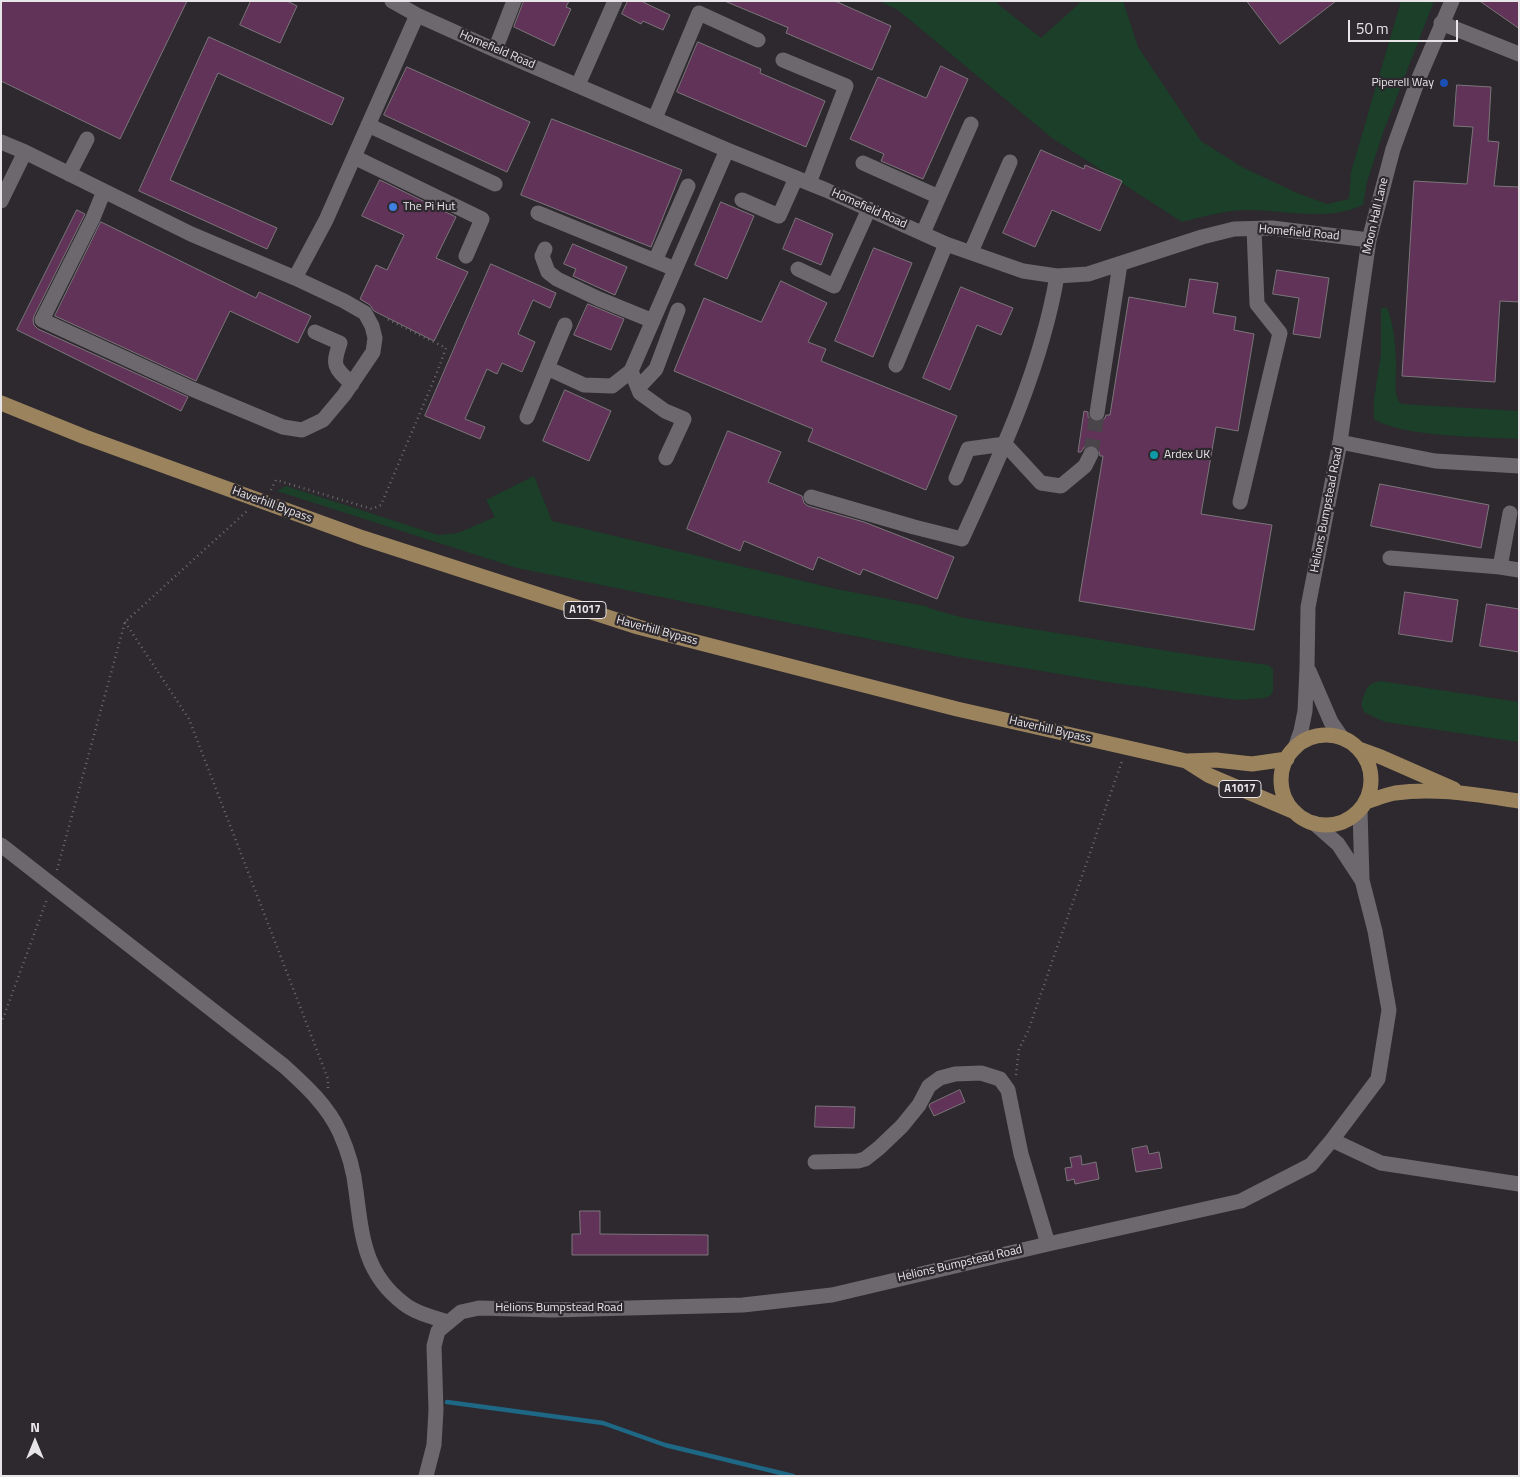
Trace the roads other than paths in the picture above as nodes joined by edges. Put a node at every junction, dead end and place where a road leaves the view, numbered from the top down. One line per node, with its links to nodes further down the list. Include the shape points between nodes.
1 (392, 1): 5 (street, Homefield Road)
2 (514, 1): 8 (street)
3 (615, 1): 11 (street)
4 (1452, 1): 6 (street, Moon Hall Lane)
5 (417, 15): 8 (street, Homefield Road); 14 (street)
6 (1441, 24): 9 (street); 34 (street, Moon Hall Lane, via 1393,149)
7 (758, 40): 12 (street, via 700,13)
8 (495, 50): 11 (street, Homefield Road)
9 (1519, 54)
10 (784, 60): 23 (street, via 846,86)
11 (578, 85): 12 (street, Homefield Road)
12 (655, 118): 17 (street, Homefield Road)
13 (971, 124): 27 (street)
14 (368, 125): 19 (street); 24 (street)
15 (87, 139): 22 (street)
16 (1, 142): 18 (street)
17 (727, 150): 23 (street, Homefield Road); 42 (street)
18 (25, 152): 22 (street); 29 (street)
19 (354, 157): 38 (street, via 482,218); 44 (street)
20 (1010, 162): 37 (street)
21 (863, 163): 27 (street)
22 (70, 174): 26 (street)
23 (802, 180): 28 (street, via 779,216); 30 (street, Homefield Road)
24 (495, 184)
25 (688, 186): 39 (street)
26 (104, 191): 44 (street, via 191,234); 52 (street, via 42,320 283,427 302,430 323,420)
27 (939, 197): 33 (street)
28 (742, 200)
29 (1, 201)
30 (869, 209): 33 (street, Homefield Road); 41 (street, via 834,286)
31 (538, 213): 39 (street)
32 (1254, 229): 34 (street, Homefield Road, via 1272,228); 40 (street, Homefield Road, via 1234,229 1202,237); 64 (street, via 1257,304 1280,333)
33 (923, 233): 35 (street, Homefield Road)
34 (1369, 240): 57 (street, Moon Hall Lane)
35 (946, 244): 37 (street, Homefield Road); 49 (street)
36 (545, 249): 46 (street, via 542,256 545,265 557,279)
37 (970, 252): 43 (street, Homefield Road, via 1023,272)
38 (466, 256)
39 (655, 261): 42 (street)
40 (1120, 264): 43 (street, Homefield Road, via 1088,274); 55 (street)
41 (798, 268)
42 (675, 269): 46 (street)
43 (1057, 276): 58 (street, via 1038,358)
44 (295, 278): 52 (street, via 365,313 372,326 375,338 373,352)
45 (678, 310): 53 (street, via 656,369)
46 (653, 321): 51 (street)
47 (565, 325): 50 (street)
48 (315, 332): 52 (street, via 340,343 334,359 338,370)
49 (896, 365)
50 (547, 368): 51 (street, via 584,385 612,386); 56 (street)
51 (631, 371): 53 (street)
52 (352, 384)
53 (638, 388): 60 (street, via 640,393 665,411 684,418)
54 (1, 403): 73 (main road, Haverhill Bypass / A1017, via 85,437 363,538 638,627 957,709)
55 (1097, 413)
56 (527, 416)
57 (1340, 442): 61 (street, Helions Bumpstead Road, via 1435,461); 69 (street, Helions Bumpstead Road, via 1308,607)
58 (1005, 444): 59 (street, via 1041,483 1062,486 1085,466); 62 (street, via 968,449); 63 (street, via 962,539)
59 (1091, 454)
60 (666, 458)
61 (1519, 466)
62 (956, 478)
63 (811, 497)
64 (1240, 502)
65 (1510, 513): 67 (street)
66 (1390, 558): 67 (street)
67 (1500, 567): 68 (street)
68 (1519, 570)
69 (1307, 668): 70 (street, Helions Bumpstead Road, via 1331,722); 72 (street, Helions Bumpstead Road, via 1305,711 1301,731)
70 (1342, 738): 71 (main road); 72 (main road, via 1317,736 1305,740)
71 (1359, 749): 74 (main road); 76 (main road, via 1366,758 1371,780 1370,792)
72 (1291, 753): 73 (main road, Haverhill Bypass / A1017, via 1252,764); 77 (main road, via 1282,772 1282,787)
73 (1186, 761): 77 (main road, Haverhill Bypass / A1017, via 1208,775)
74 (1464, 793): 75 (main road); 76 (main road, via 1394,793)
75 (1519, 801)
76 (1363, 806): 78 (main road, via 1347,820); 80 (street, Helions Bumpstead Road)
77 (1296, 812): 78 (main road)
78 (1314, 823): 80 (street, Helions Bumpstead Road, via 1338,844)
79 (1, 845): 85 (street, via 284,1066 314,1093 340,1132 351,1164 365,1248 374,1271 403,1304)
80 (1362, 880): 81 (street, Helions Bumpstead Road, via 1389,1010 1378,1079)
81 (1332, 1140): 83 (street, via 1382,1163); 84 (street, Helions Bumpstead Road, via 1311,1165 1241,1201)
82 (815, 1162): 84 (street, via 865,1159 902,1126 929,1086 940,1078 981,1073 1000,1079 1008,1090 1020,1154)
83 (1519, 1184)
84 (1048, 1244): 85 (street, Helions Bumpstead Road, via 832,1294 742,1305 553,1310 479,1308 461,1312)
85 (448, 1322): 86 (street, Helions Bumpstead Road, via 438,1331 434,1346 434,1445)
86 (426, 1476)

